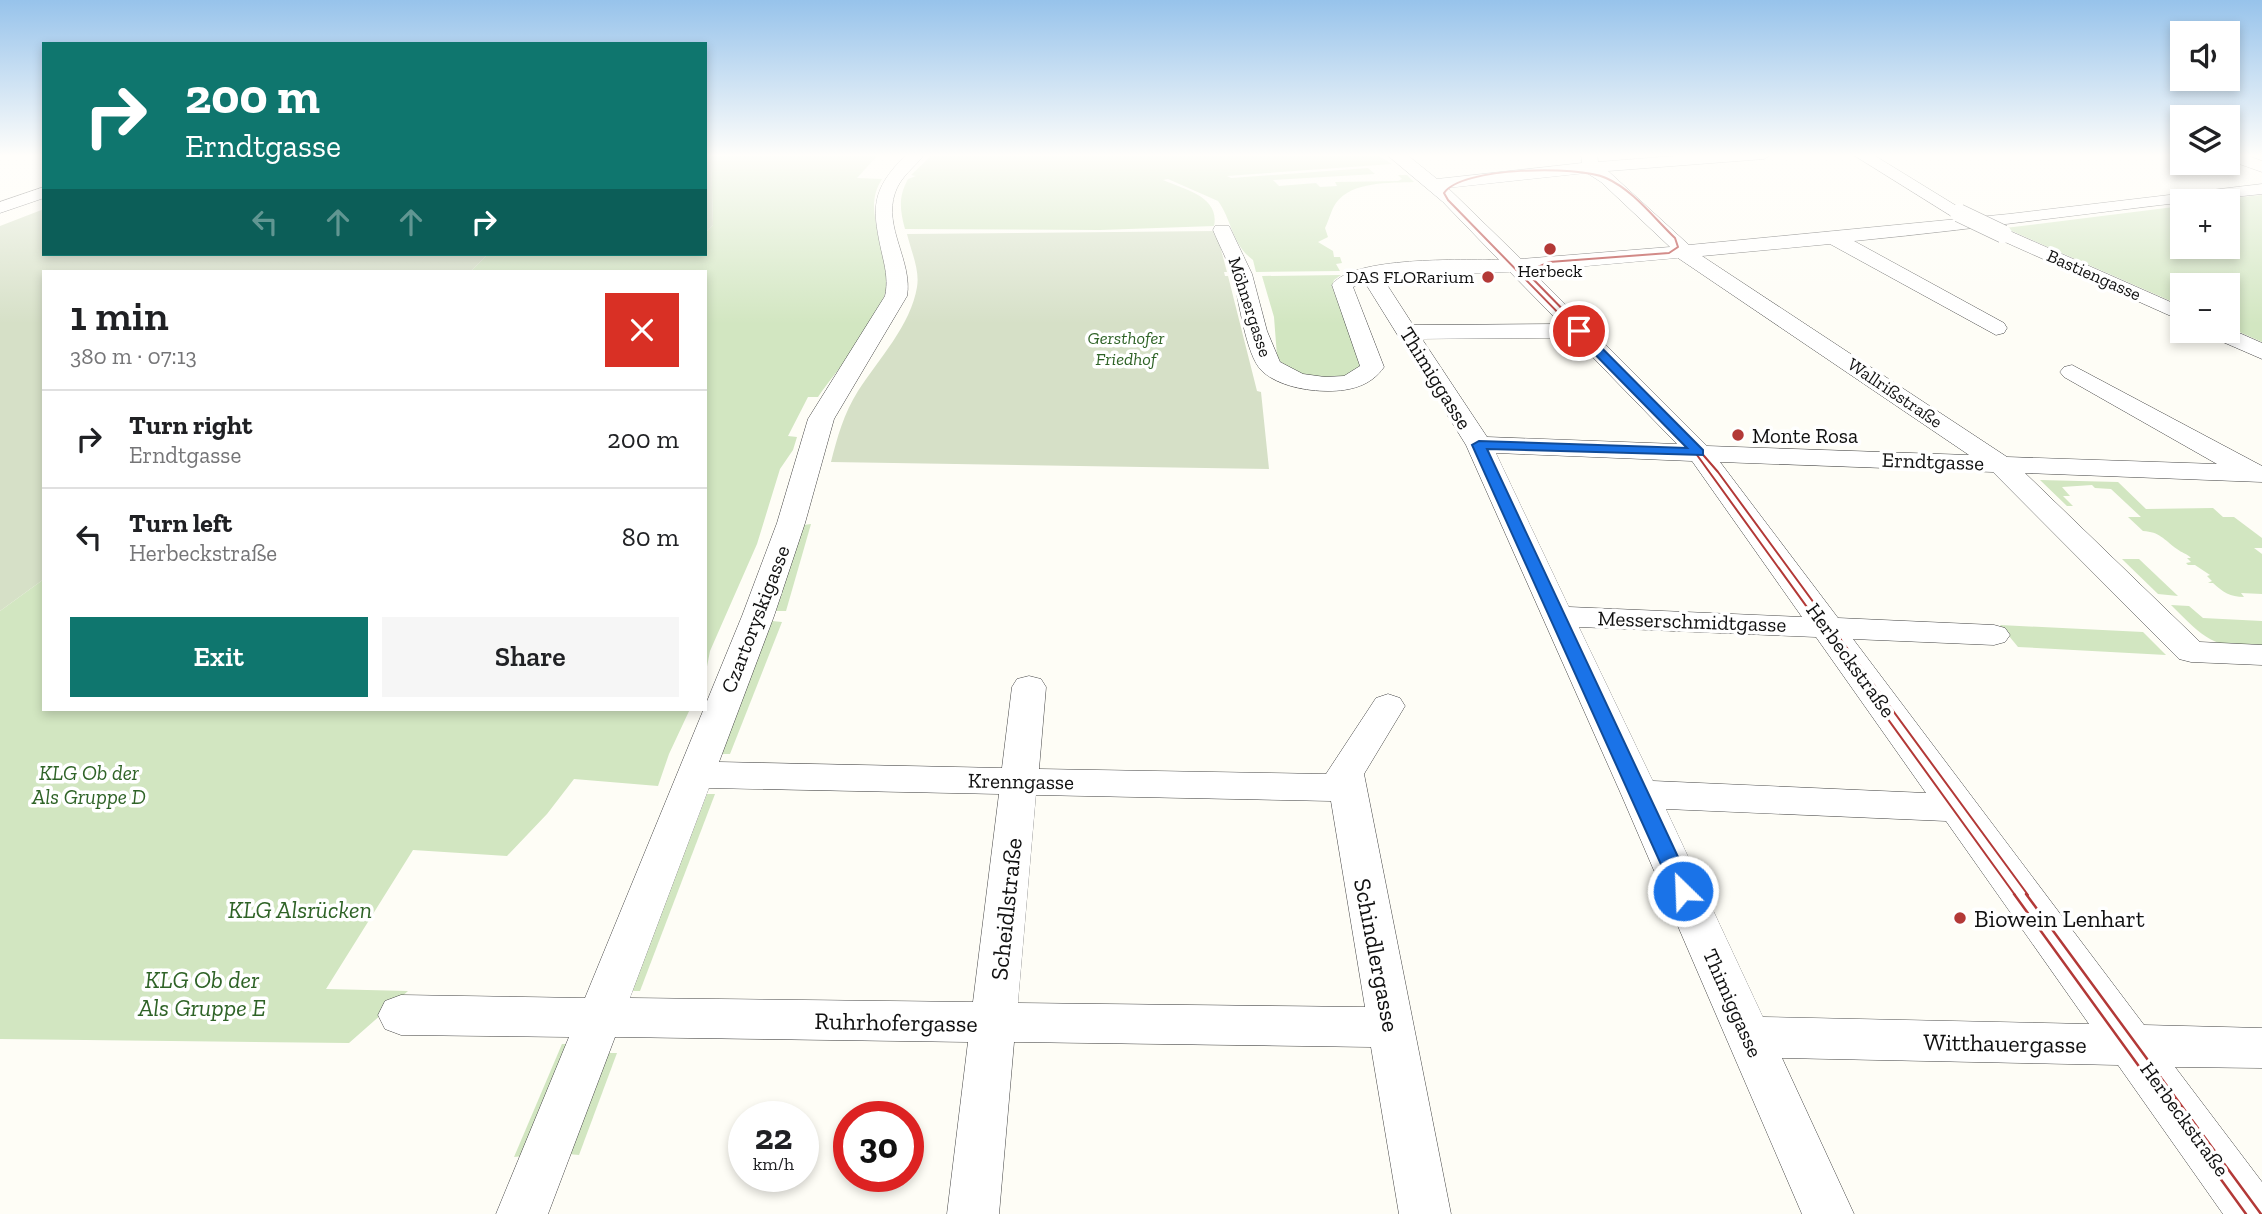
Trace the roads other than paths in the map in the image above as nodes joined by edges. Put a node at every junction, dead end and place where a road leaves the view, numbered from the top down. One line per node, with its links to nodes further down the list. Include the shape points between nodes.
1 (883, 211): 28 (street, Czartoryskigasse, via 900,281 896,296 821,419 786,540)
2 (1462, 211): 9 (street, Herbeckstraße)
3 (1642, 211): 8 (street, Wallrißstraße)
4 (1955, 211): 11 (street, Bastiengasse, bridge)
5 (2083, 211): 7 (street)
6 (1222, 230): 10 (street, Möhnergasse, via 1242,274 1266,358 1270,366 1294,379 1326,384 1356,380 1370,372 1372,362 1342,285)
7 (1832, 237): 8 (street); 12 (street)
8 (1683, 252): 9 (street); 20 (street, Wallrißstraße)
9 (1517, 266): 10 (street); 14 (street, Herbeckstraße)
10 (1368, 272): 13 (street, Thimiggasse)
11 (2170, 310)
12 (1996, 328)
13 (1407, 331): 14 (street); 18 (street, Thimiggasse)
14 (1579, 331): 19 (street, Herbeckstraße)
15 (2240, 342): 16 (street)
16 (2262, 352)
17 (2072, 372): 21 (street)
18 (1479, 445): 19 (street, Erndtgasse); 22 (street, Thimiggasse)
19 (1699, 452): 20 (street, Erndtgasse); 23 (street, Herbeckstraße)
20 (2000, 464): 21 (street, Erndtgasse); 25 (street, Wallrißstraße, via 2191,652)
21 (2257, 473)
22 (1558, 616): 23 (street, Messerschmidtgasse); 31 (street, Thimiggasse)
23 (1826, 626): 24 (street, Messerschmidtgasse); 32 (street, Herbeckstraße)
24 (1994, 635)
25 (2262, 655)
26 (1029, 687): 29 (street, Scheidlstraße)
27 (1388, 706): 30 (street, Schindlergasse, via 1345,774)
28 (695, 775): 29 (street, Krenngasse); 34 (street, Czartoryskigasse)
29 (1020, 781): 30 (street, Krenngasse); 35 (street, Scheidlstraße)
30 (1346, 788): 36 (street, Schindlergasse)
31 (1640, 794): 32 (street); 37 (street, Thimiggasse)
32 (1959, 808): 38 (street, Herbeckstraße)
33 (401, 1014): 34 (street, Ruhrhofergasse)
34 (600, 1018): 35 (street, Ruhrhofergasse); 40 (street, Czartoryskigasse)
35 (993, 1024): 36 (street, Ruhrhofergasse); 41 (street, Scheidlstraße)
36 (1391, 1027): 42 (street, Schindlergasse)
37 (1748, 1037): 38 (street, Witthauergasse); 43 (street, Thimiggasse)
38 (2132, 1046): 39 (street, Witthauergasse); 44 (street, Herbeckstraße)
39 (2262, 1048)
40 (522, 1214)
41 (973, 1214)
42 (1425, 1214)
43 (1828, 1214)
44 (2254, 1214)

